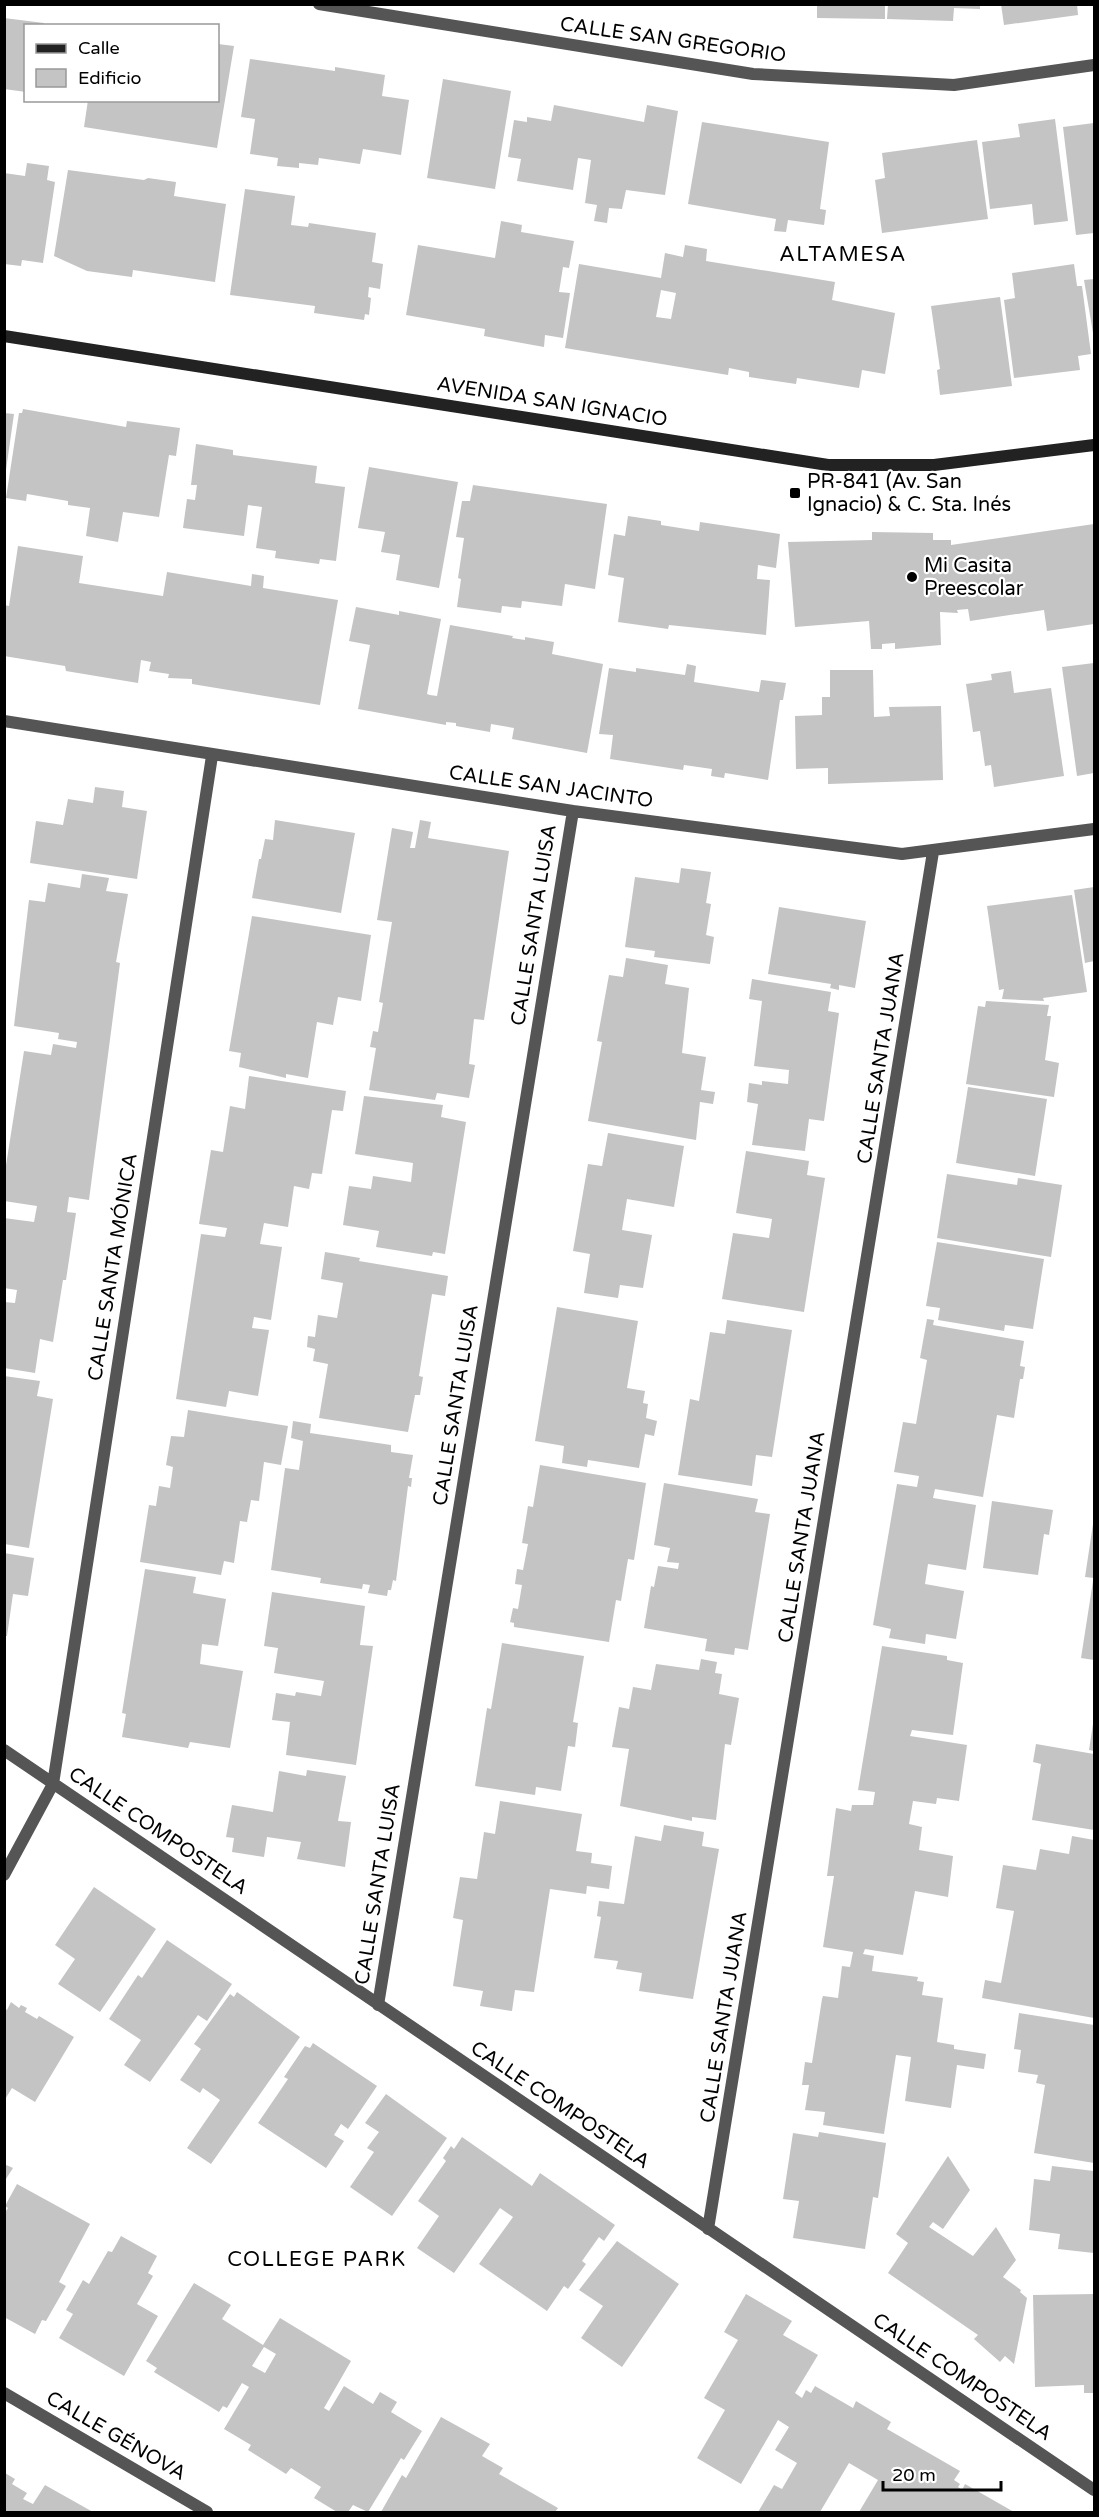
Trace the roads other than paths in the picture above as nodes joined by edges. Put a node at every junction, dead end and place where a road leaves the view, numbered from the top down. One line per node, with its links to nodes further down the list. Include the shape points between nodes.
1 (319, 4): 2 (street, CALLE SAN GREGORIO, via 753,74 954,85)
2 (1095, 65)
3 (4, 336): 4 (street, AVENIDA SAN IGNACIO, via 828,465 934,465)
4 (1095, 446)
5 (4, 721): 6 (street, CALLE SAN JACINTO)
6 (212, 756): 7 (street, CALLE SAN JACINTO); 11 (street, CALLE SANTA MÓNICA)
7 (573, 811): 9 (street, CALLE SAN JACINTO, via 902,854); 13 (street, CALLE SANTA LUISA)
8 (1095, 829): 9 (street, CALLE SAN JACINTO)
9 (933, 852): 14 (street, CALLE SANTA JUANA)
10 (4, 1750): 11 (street, CALLE COMPOSTELA)
11 (53, 1784): 12 (street, CALLE SANTA MÓNICA); 13 (street, CALLE COMPOSTELA)
12 (4, 1875)
13 (378, 2005): 14 (street, CALLE COMPOSTELA)
14 (708, 2229): 16 (street, CALLE COMPOSTELA)
15 (4, 2393): 17 (street, CALLE GÉNOVA)
16 (1095, 2490)
17 (207, 2512)

